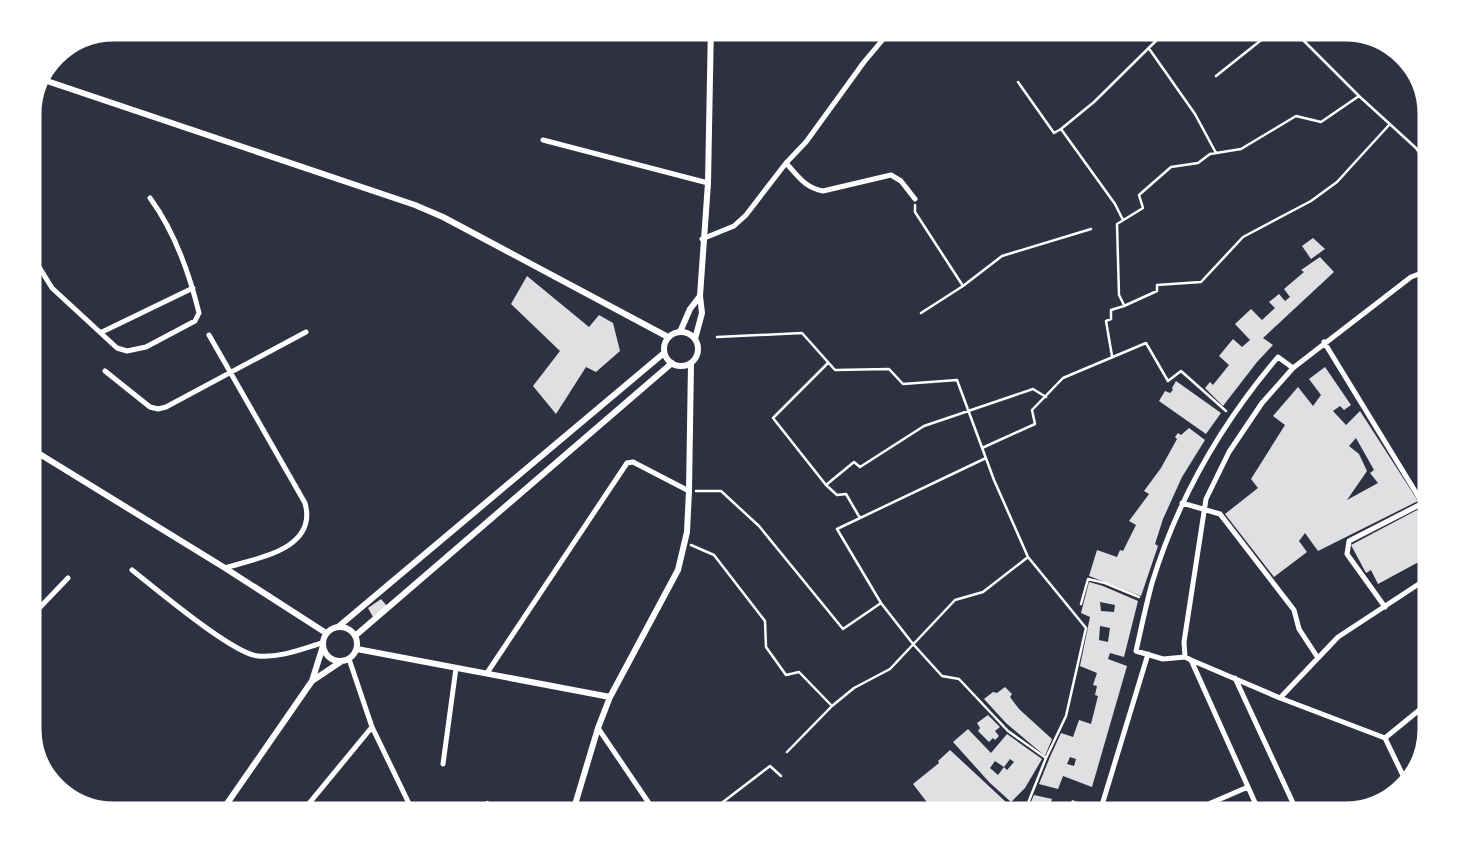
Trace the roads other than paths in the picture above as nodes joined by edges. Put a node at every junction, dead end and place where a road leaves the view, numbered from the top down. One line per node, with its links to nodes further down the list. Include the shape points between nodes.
1 (711, 37): 6 (street)
2 (885, 37): 5 (street)
3 (45, 81): 18 (street, via 415,205)
4 (543, 140): 6 (street)
5 (786, 163): 8 (street, via 814,190 891,176); 9 (street, via 734,226)
6 (708, 183): 9 (street)
7 (150, 198): 12 (street, via 171,229)
8 (915, 199)
9 (702, 239): 13 (street)
10 (37, 264): 14 (street, via 52,288)
11 (1422, 274): 20 (street, via 1410,277)
12 (193, 288): 14 (street); 14 (street, via 199,313 195,321 146,347 117,348)
13 (700, 296): 16 (street); 19 (street, via 702,313)
14 (102, 332)
15 (306, 332): 26 (street)
16 (680, 332): 18 (street); 19 (street)
17 (209, 335): 26 (street)
18 (668, 337): 21 (street)
19 (695, 339): 23 (street, via 698,349)
20 (1324, 342): 24 (street); 29 (street)
21 (664, 353): 22 (street); 39 (street)
22 (672, 363): 23 (street); 41 (street)
23 (691, 363): 28 (street)
24 (1293, 368): 30 (street, via 1278,357 1231,416); 32 (street, via 1262,402 1228,452)
25 (105, 371): 26 (street, via 158,409)
26 (232, 373): 33 (street, via 307,511 299,537 285,549)
27 (37, 452): 33 (street)
28 (689, 491): 49 (street, via 627,463); 52 (street, via 678,570)
29 (1422, 501)
30 (1182, 503): 32 (street); 44 (street, via 1153,583 1136,651)
31 (1422, 504): 37 (street, via 1346,546)
32 (1204, 509): 45 (street, via 1184,642); 46 (street, via 1220,514 1294,610 1299,629)
33 (225, 568): 40 (street)
34 (132, 570): 42 (street, via 239,651 260,656)
35 (68, 578): 38 (street)
36 (1422, 582): 37 (street)
37 (1385, 607): 46 (street, via 1338,637)
38 (37, 609)
39 (338, 627): 40 (street); 41 (street)
40 (326, 634): 42 (street)
41 (355, 636): 43 (street)
42 (323, 645): 47 (street, via 329,658); 51 (street)
43 (357, 649): 47 (street); 48 (street)
44 (1147, 654): 45 (street); 68 (street)
45 (1188, 658): 50 (street); 60 (street)
46 (1318, 658): 53 (street)
47 (345, 660): 51 (street); 55 (street)
48 (456, 668): 49 (street); 58 (street)
49 (487, 673): 52 (street)
50 (1235, 678): 53 (street); 71 (street)
51 (312, 681): 62 (street)
52 (610, 697): 56 (street)
53 (1280, 698): 57 (street)
54 (1422, 708): 57 (street)
55 (372, 727): 63 (street); 64 (street)
56 (598, 727): 66 (street); 67 (street)
57 (1385, 738): 59 (street)
58 (443, 764)
59 (1404, 778)
60 (1248, 787): 69 (street); 70 (street)
61 (487, 802): 65 (lane)
62 (225, 806)
63 (307, 806)
64 (410, 806)
65 (492, 806)
66 (575, 806)
67 (651, 806)
68 (1102, 806)
69 (1204, 806)
70 (1257, 806)
71 (1294, 806)

